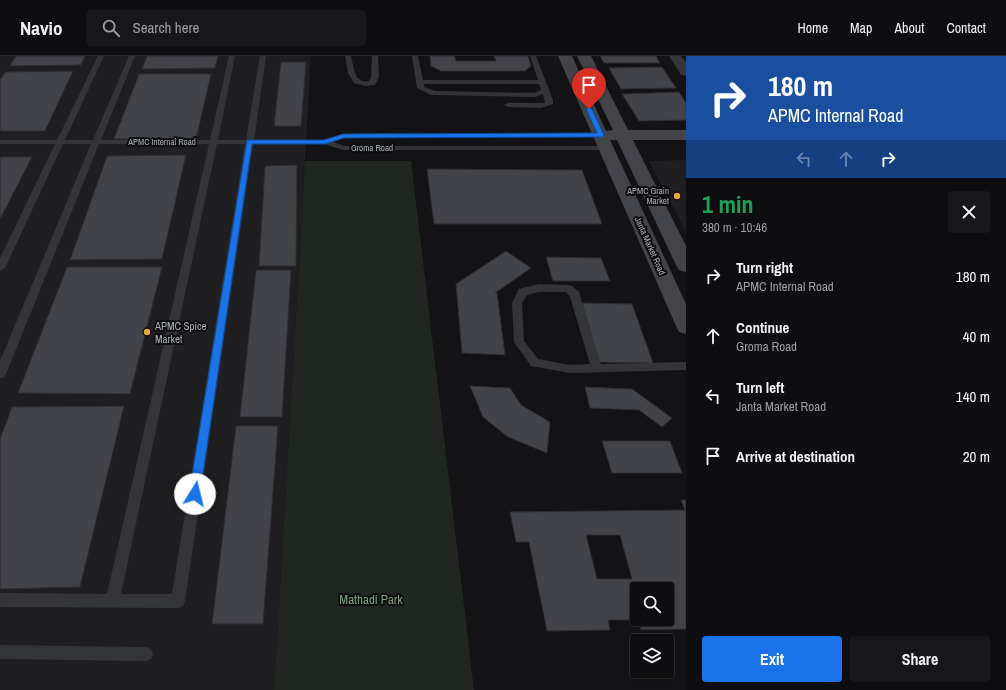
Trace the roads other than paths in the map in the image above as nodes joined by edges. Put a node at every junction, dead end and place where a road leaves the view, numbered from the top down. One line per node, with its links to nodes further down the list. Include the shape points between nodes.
1 (102, 56): 19 (lane)
2 (132, 56): 20 (lane)
3 (232, 56): 21 (lane)
4 (263, 56): 22 (lane)
5 (348, 56): 6 (lane, via 353,76 361,85 372,83 375,77)
6 (375, 56)
7 (415, 56): 13 (lane)
8 (532, 56): 14 (lane)
9 (565, 56): 24 (main road, Janta Market Road)
10 (584, 56): 25 (main road)
11 (675, 56): 12 (street)
12 (686, 72)
13 (420, 82): 14 (lane); 15 (lane, via 421,88 434,93 535,95)
14 (542, 82): 15 (lane)
15 (545, 91): 16 (lane, via 549,104)
16 (508, 105)
17 (686, 135): 25 (main road, Groma Road)
18 (0, 142): 19 (lane, APMC Internal Road)
19 (60, 142): 20 (lane, APMC Internal Road); 28 (lane)
20 (96, 142): 21 (lane, APMC Internal Road); 32 (lane)
21 (213, 142): 22 (lane, APMC Internal Road); 34 (lane)
22 (250, 142): 23 (lane, APMC Internal Road); 34 (lane, via 178,601)
23 (325, 142): 24 (lane, Groma Road, via 343,148); 24 (lane, Groma Road, via 343,136)
24 (603, 142): 25 (main road, Groma Road); 29 (main road, Janta Market Road)
25 (626, 142): 26 (main road, Groma Road); 27 (main road)
26 (686, 148)
27 (686, 265)
28 (0, 268)
29 (686, 326)
30 (686, 366): 31 (lane)
31 (598, 369): 31 (lane, via 570,369 535,363 519,342 517,303 523,292 539,288 569,289 575,295)
32 (0, 374)
33 (0, 600): 34 (lane)
34 (113, 600)
35 (0, 652): 36 (lane)
36 (146, 654)

